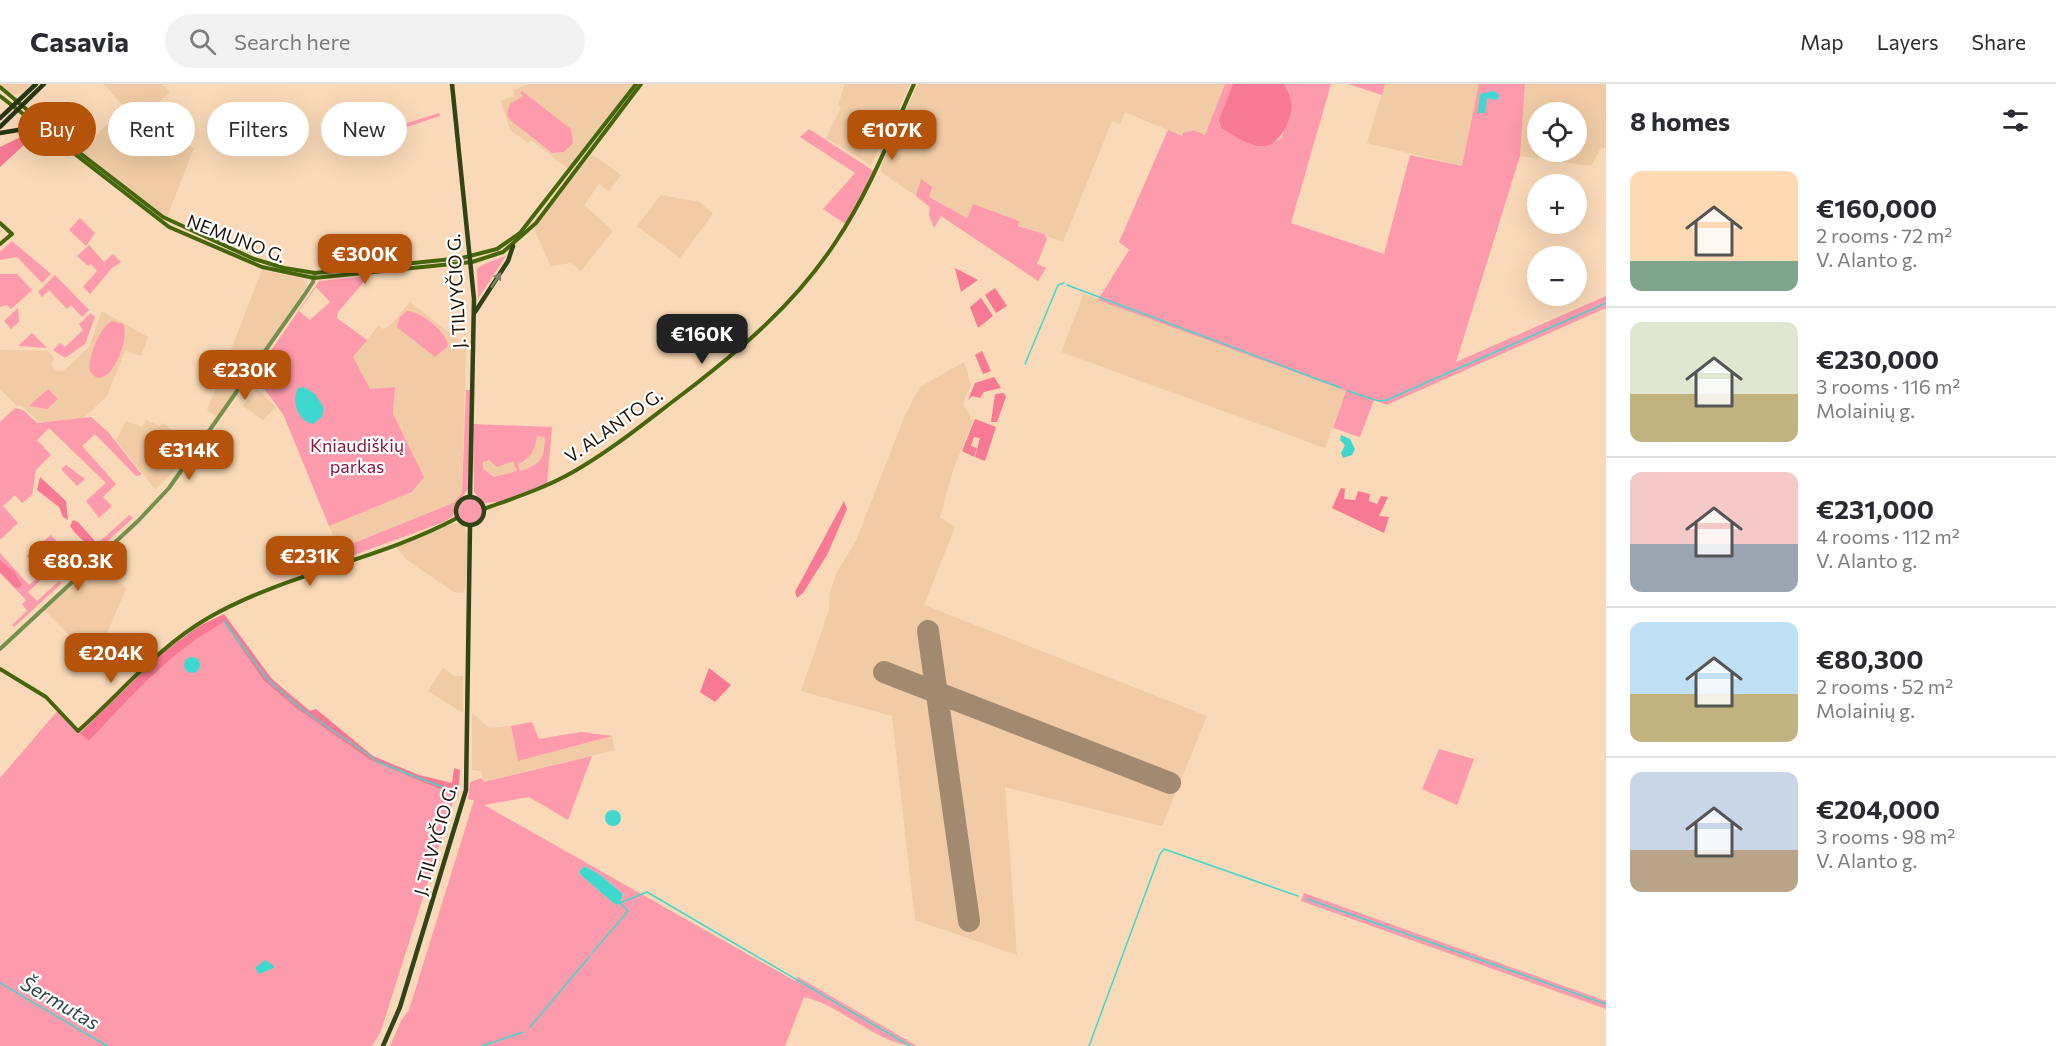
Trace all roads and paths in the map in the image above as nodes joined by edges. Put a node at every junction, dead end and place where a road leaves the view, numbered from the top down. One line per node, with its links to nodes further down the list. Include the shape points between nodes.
1 (36, 84): 9 (highway)
2 (44, 84): 10 (highway)
3 (452, 84): 23 (main road, J. TILVYČIO G.)
4 (636, 84): 23 (main road, NEMUNO G., via 520,233 501,247)
5 (641, 84): 22 (main road, NEMUNO G., via 536,223)
6 (914, 84): 27 (main road, V. ALANTO G., via 848,225 817,270 776,316 748,342 587,464 547,485)
7 (0, 87): 9 (main road, NEMUNO G.)
8 (0, 96): 11 (main road, NEMUNO G.)
9 (17, 102): 11 (highway)
10 (26, 102)
11 (12, 106): 12 (main road, NEMUNO G.); 13 (highway)
12 (17, 111): 14 (highway)
13 (0, 118)
14 (0, 127)
15 (18, 130): 16 (highway)
16 (0, 133)
17 (77, 156): 20 (main road, NEMUNO G.)
18 (85, 156): 20 (main road, NEMUNO G.)
19 (0, 223): 21 (main road, via 12,234)
20 (171, 224): 24 (main road, NEMUNO G., via 262,267)
21 (0, 244)
22 (513, 246): 23 (main road, NEMUNO G., via 494,256); 25 (main road, one-way to 22)
23 (471, 260): 24 (main road, NEMUNO G.); 25 (main road, J. TILVYČIO G.)
24 (315, 276): 30 (street, via 169,488)
25 (475, 312): 26 (main road, J. TILVYČIO G.)
26 (470, 497): 27 (main road); 28 (main road, via 458,504)
27 (484, 509): 29 (main road, via 481,521)
28 (458, 518): 29 (main road); 31 (main road, via 210,617 159,654 78,730 46,697)
29 (470, 526): 32 (main road, J. TILVYČIO G., via 466,790 400,1007)
30 (0, 649)
31 (0, 669)
32 (383, 1046)

